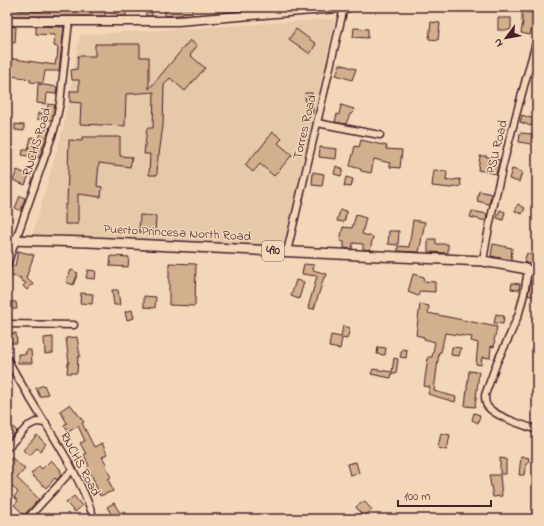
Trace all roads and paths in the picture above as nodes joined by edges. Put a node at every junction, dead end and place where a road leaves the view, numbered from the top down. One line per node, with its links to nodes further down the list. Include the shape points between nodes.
1 (344, 7): 2 (street); 4 (street, via 178,21); 6 (street, Torres Road)
2 (349, 7)
3 (7, 21): 4 (street)
4 (69, 21): 8 (street, RNCHS Road, via 60,103 54,130)
5 (537, 39): 10 (street, PSU Road, via 512,127)
6 (317, 123): 7 (street); 9 (street, Torres Road)
7 (380, 135)
8 (12, 240): 9 (main road, Puerto Princesa North Road / 490); 11 (street, RNCHS Road)
9 (287, 252): 10 (main road, Puerto Princesa North Road / 490)
10 (483, 261): 12 (main road, Puerto Princesa North Road / 490)
11 (7, 265)
12 (528, 270): 13 (main road, Puerto Princesa North Road / 490); 18 (street, via 518,313 496,362 485,400 487,406 495,412)
13 (537, 273)
14 (7, 324): 15 (street)
15 (74, 325)
16 (7, 358): 17 (street, RNCHS Road)
17 (46, 423): 19 (street, via 36,422 28,426); 20 (street, RNCHS Road)
18 (537, 430)
19 (7, 448)
20 (72, 470): 21 (street); 22 (street, RNCHS Road, via 90,505)
21 (27, 519)
22 (94, 519)

